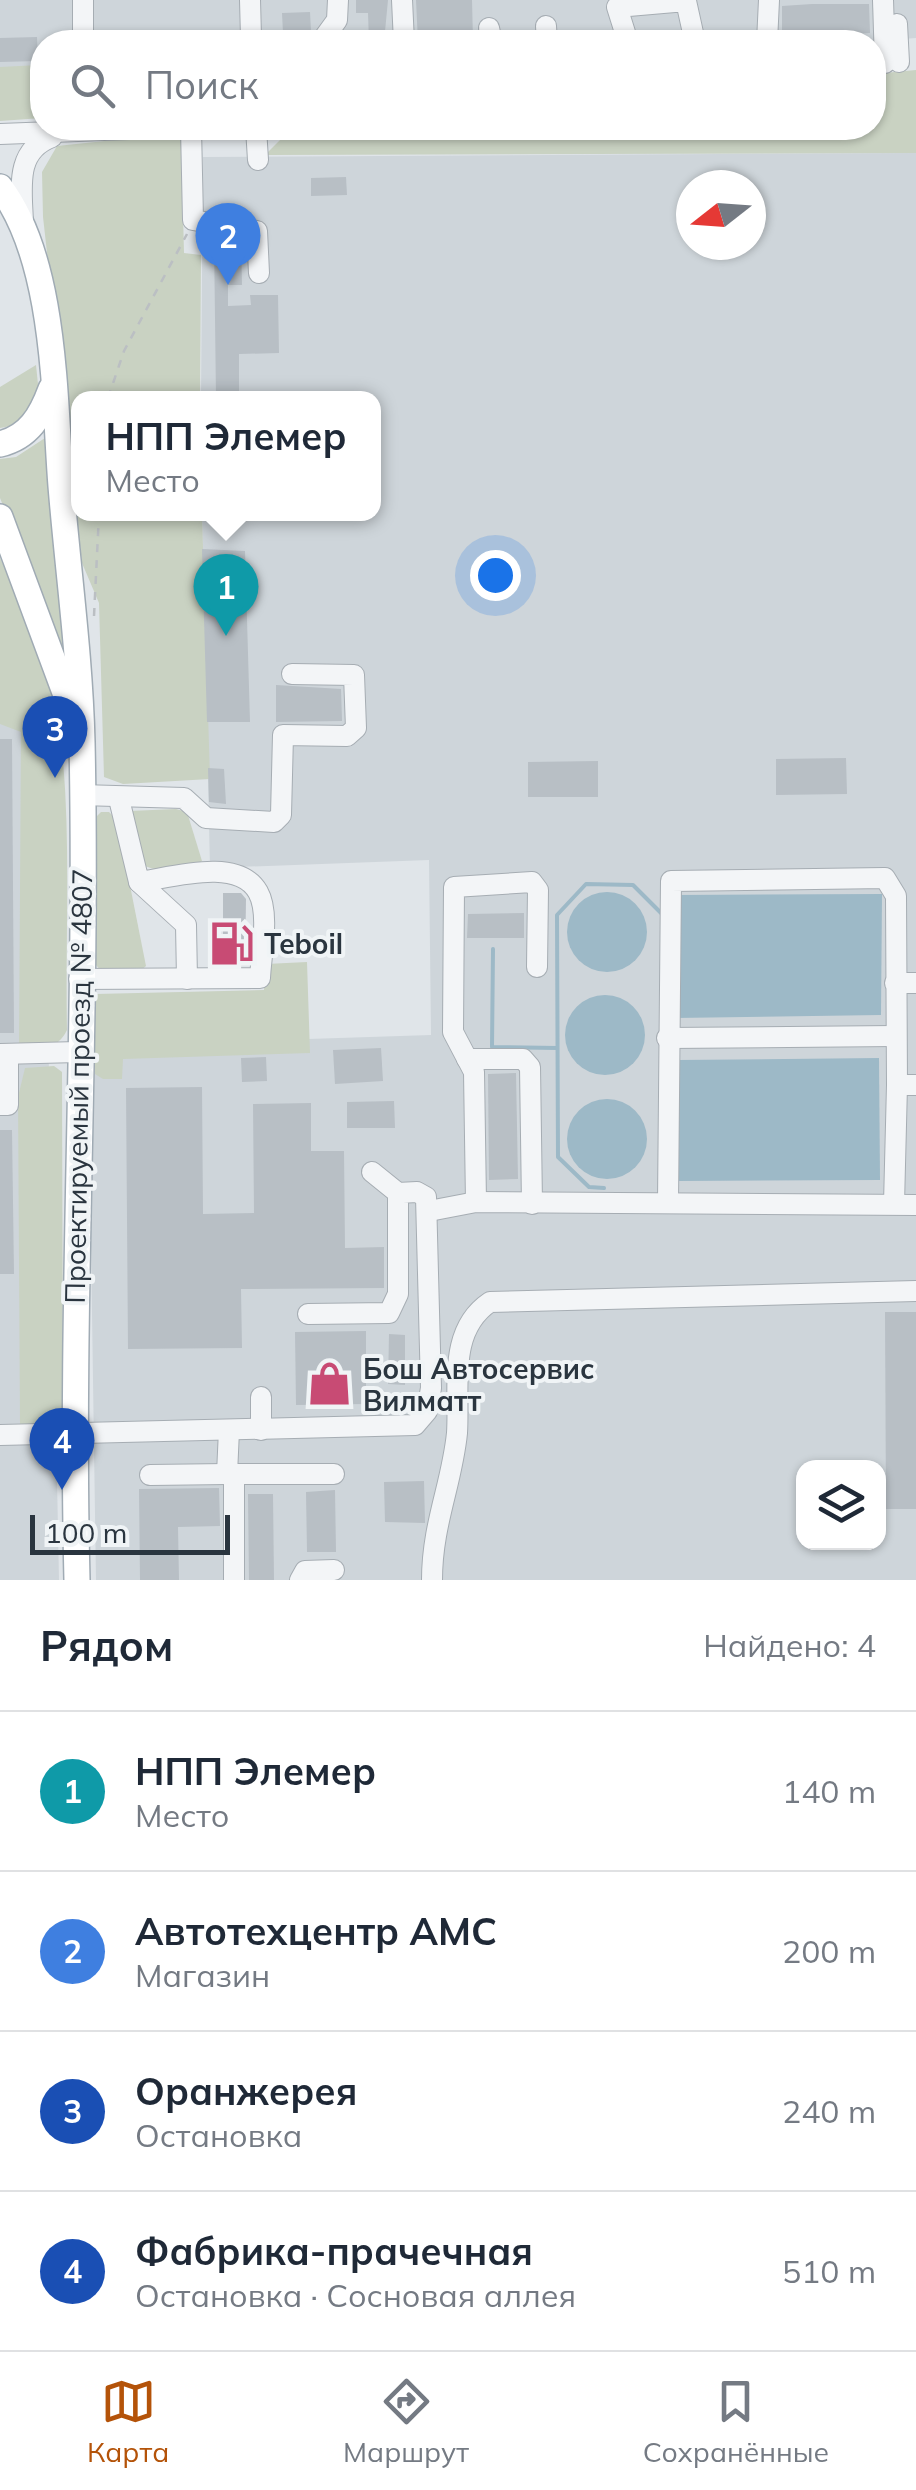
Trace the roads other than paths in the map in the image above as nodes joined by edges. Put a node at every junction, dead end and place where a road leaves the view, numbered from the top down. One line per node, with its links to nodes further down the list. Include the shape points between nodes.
1 (83, 0): 8 (street)
2 (250, 0): 9 (street)
3 (338, 0): 10 (street)
4 (402, 0): 11 (street)
5 (769, 0): 14 (street)
6 (883, 0): 15 (street)
7 (895, 0): 15 (street)
8 (83, 30)
9 (250, 30)
10 (330, 30)
11 (403, 30)
12 (625, 30): 13 (street, via 618,7 686,1)
13 (692, 30)
14 (768, 30)
15 (893, 62)
16 (0, 134): 17 (street)
17 (30, 134)
18 (44, 140): 23 (street, via 24,160)
19 (192, 140): 24 (street, via 193,220 257,231)
20 (257, 140): 21 (street)
21 (258, 160)
22 (0, 187): 23 (main road, Проектируемый проезд № 4807)
23 (23, 225): 25 (main road, Проектируемый проезд № 4807, via 40,285)
24 (258, 273)
25 (53, 384): 26 (main road, via 33,426); 29 (main road, Проектируемый проезд № 4807)
26 (0, 444)
27 (0, 517): 29 (main road, Проектируемый проезд № 4807)
28 (292, 674): 31 (street, via 354,675 356,728 347,736 283,734 280,814 274,822 206,818 184,798)
29 (82, 739): 30 (main road, Проектируемый проезд № 4807)
30 (82, 795): 31 (street); 34 (main road, Проектируемый проезд № 4807)
31 (119, 799): 32 (street)
32 (138, 882): 35 (street, via 186,925); 35 (street, via 214,872 240,876 258,891 260,978)
33 (537, 967): 41 (street, via 538,890 532,882 454,887 453,1032)
34 (79, 979): 35 (street); 39 (main road, Проектируемый проезд № 4807)
35 (187, 979)
36 (906, 983): 37 (street); 38 (street, via 896,896 885,878 671,880)
37 (895, 1036): 38 (street); 42 (street)
38 (667, 1038): 47 (street)
39 (78, 1052): 40 (street); 58 (main road, Проектируемый проезд № 4807)
40 (4, 1054): 43 (street, via 8,1105)
41 (467, 1060): 46 (street, via 474,1072); 48 (street, via 523,1059 530,1067)
42 (907, 1085): 49 (street)
43 (0, 1105)
44 (372, 1172): 45 (street)
45 (398, 1193): 50 (street, via 426,1197); 52 (street)
46 (476, 1202): 48 (street); 50 (street)
47 (668, 1203): 48 (street); 49 (street)
48 (532, 1204)
49 (905, 1204)
50 (430, 1212): 53 (street)
51 (916, 1291): 67 (street, via 490,1302 466,1329 456,1378 457,1434 432,1540)
52 (398, 1294): 53 (street); 54 (street, via 389,1313)
53 (432, 1295): 57 (street, via 431,1388 427,1410 415,1425)
54 (308, 1314)
55 (261, 1397): 57 (street)
56 (229, 1430): 57 (street); 58 (street); 60 (street)
57 (261, 1430)
58 (74, 1434): 59 (street); 64 (main road, Проектируемый проезд № 4807)
59 (0, 1435)
60 (230, 1474): 61 (street); 62 (street); 65 (street)
61 (334, 1474)
62 (150, 1475)
63 (334, 1570): 66 (street, via 305,1571)
64 (77, 1580)
65 (234, 1580)
66 (300, 1580)
67 (432, 1580)

